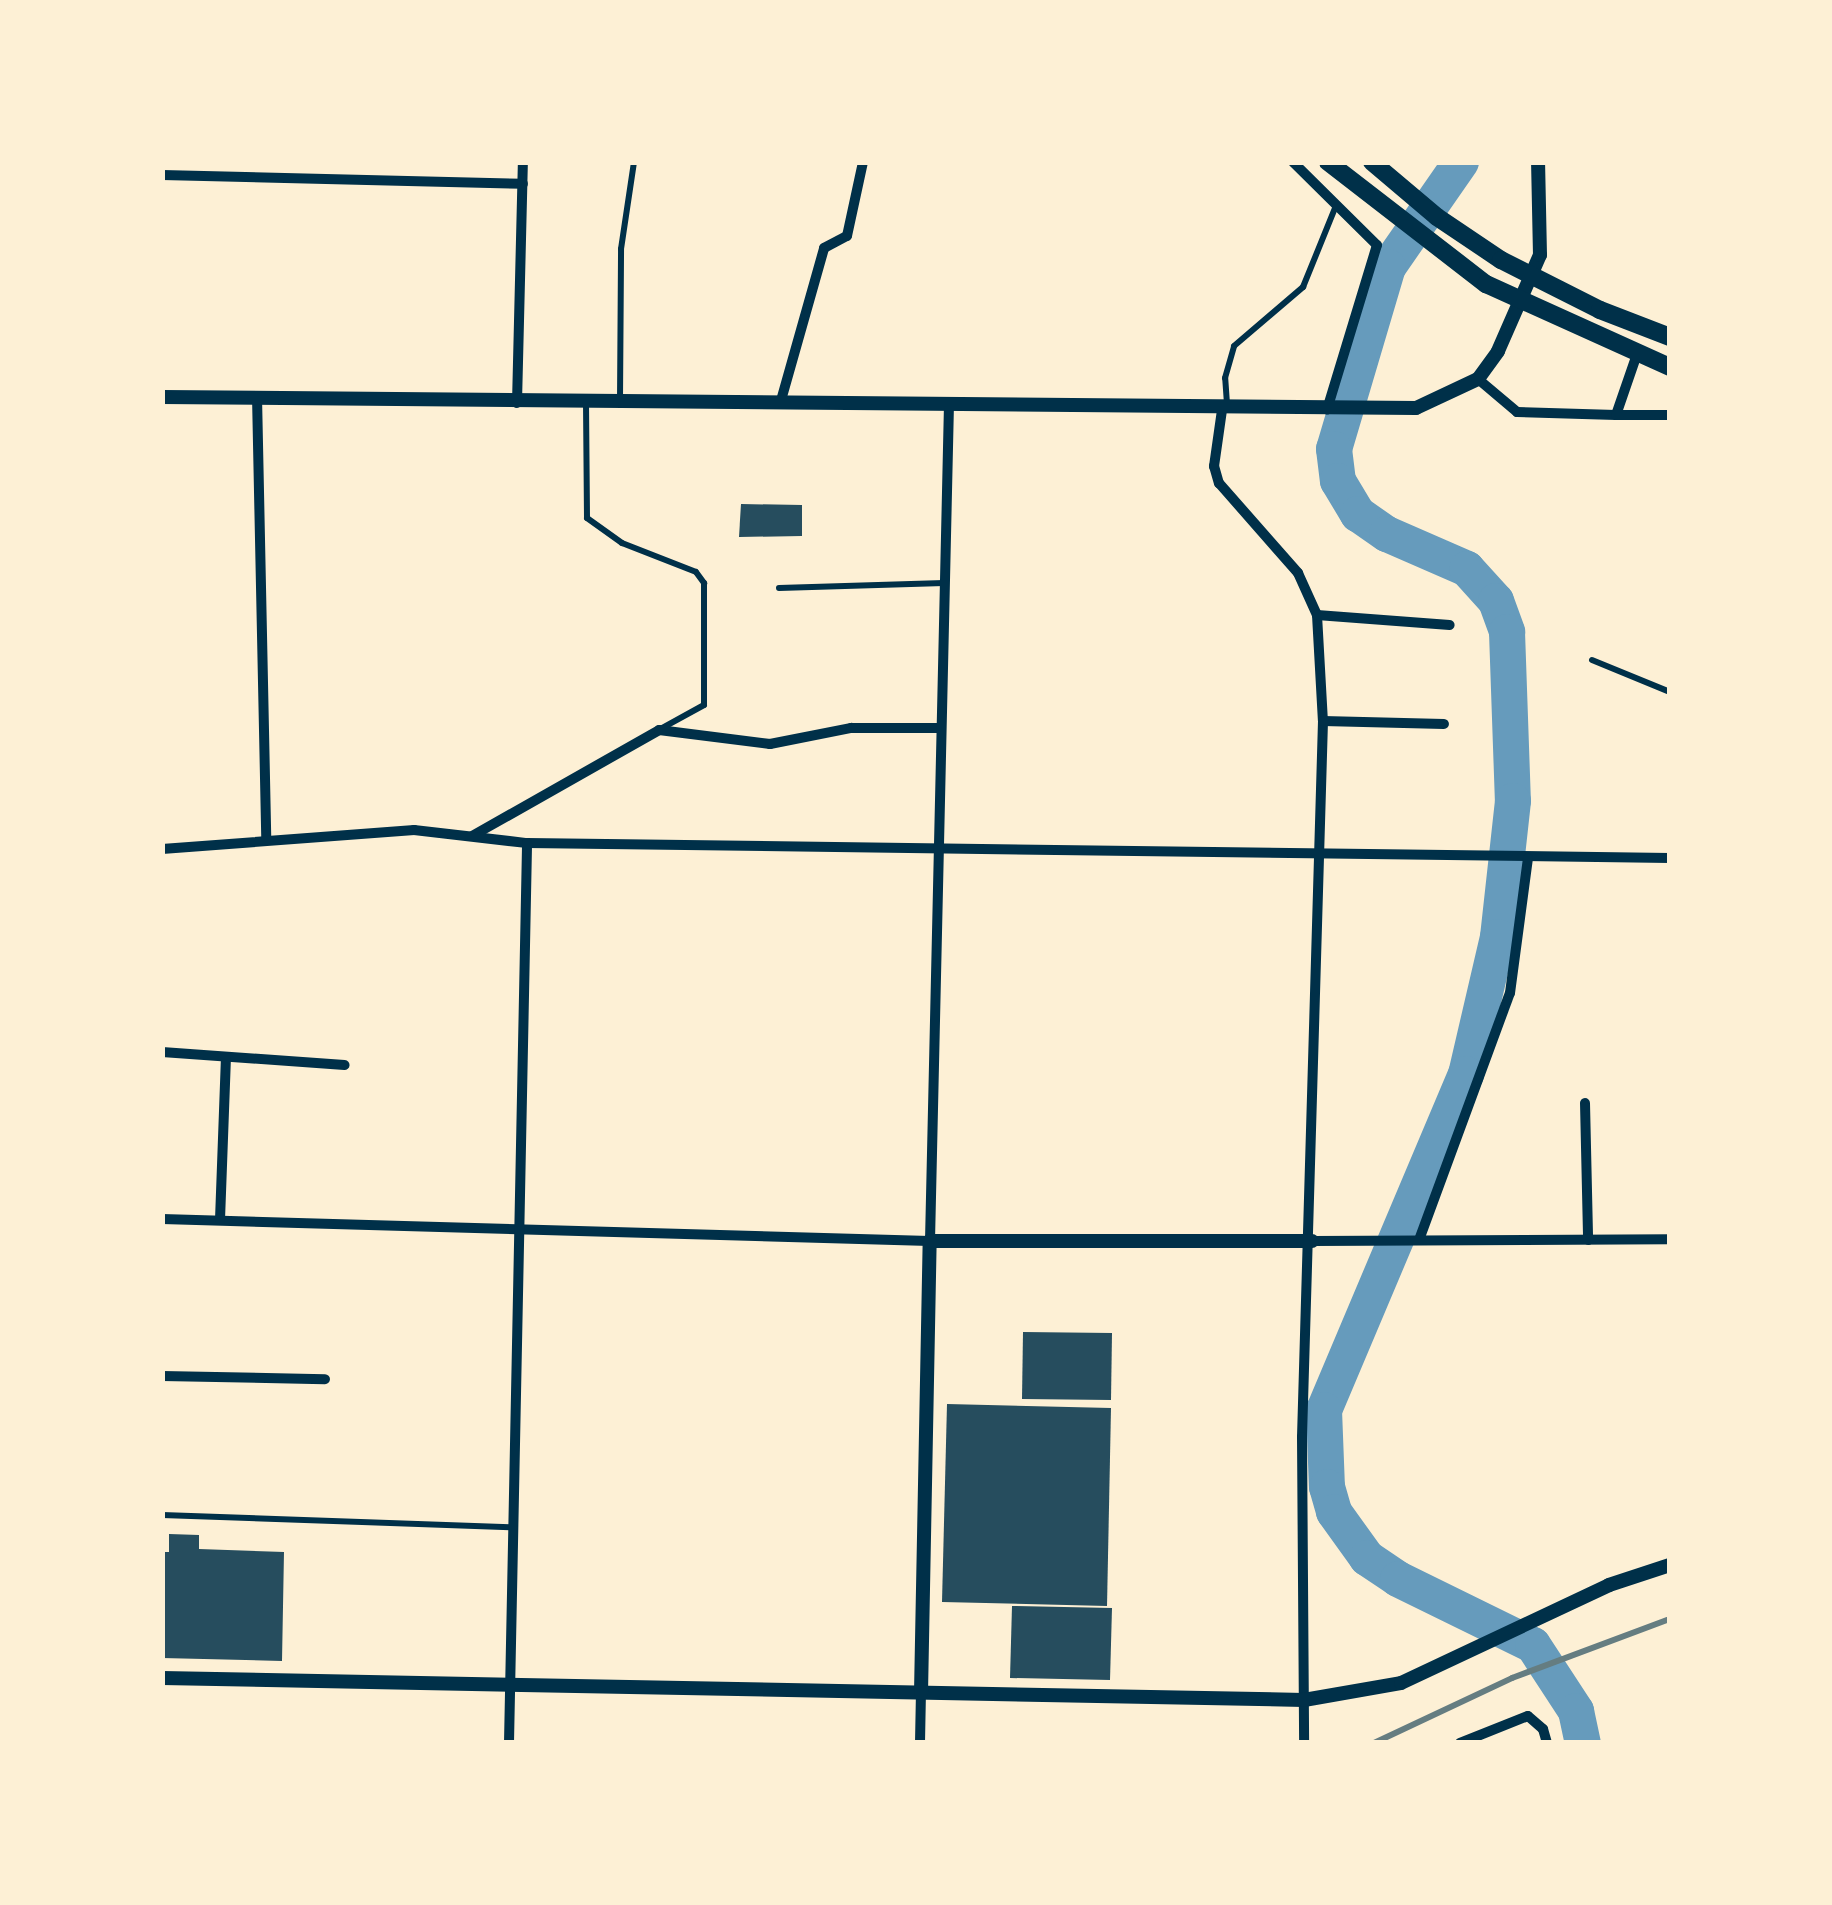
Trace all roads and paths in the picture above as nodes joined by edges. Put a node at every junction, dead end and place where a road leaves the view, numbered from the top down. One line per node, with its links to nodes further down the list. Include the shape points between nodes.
1 (524, 162): 9 (street)
2 (634, 162): 21 (lane, via 621,249)
3 (862, 162): 22 (street, via 848,236 824,248)
4 (1293, 162): 10 (street)
5 (1328, 162): 12 (main road, via 1425,241)
6 (1372, 162): 11 (main road, via 1437,217)
7 (1538, 162): 11 (street, via 1543,225)
8 (162, 175): 9 (street)
9 (524, 184): 19 (street)
10 (1335, 208): 24 (lane, via 1304,287 1234,346); 25 (street, via 1377,245)
11 (1533, 276): 12 (street); 13 (main road)
12 (1521, 303): 14 (main road); 16 (street)
13 (1670, 337)
14 (1637, 354): 15 (main road); 26 (street)
15 (1670, 367)
16 (1478, 379): 25 (street, via 1416,408); 26 (street, via 1517,412)
17 (257, 396): 18 (street); 19 (street); 39 (street)
18 (162, 398)
19 (518, 403): 20 (street)
20 (586, 403): 21 (street); 37 (lane, via 586,518 704,583 704,705)
21 (620, 403): 22 (street)
22 (780, 404): 23 (street)
23 (949, 404): 24 (street); 28 (street)
24 (1224, 410): 25 (street); 30 (street, via 1214,466 1219,483 1298,573)
25 (1327, 410)
26 (1616, 415): 27 (street)
27 (1670, 416)
28 (944, 583): 29 (lane); 36 (street)
29 (779, 588)
30 (1317, 615): 31 (street); 34 (street)
31 (1450, 625)
32 (1592, 659): 33 (lane)
33 (1670, 692)
34 (1324, 721): 35 (street); 43 (street)
35 (1444, 724)
36 (941, 728): 37 (street, via 851,728 770,744); 41 (street)
37 (659, 730): 38 (street)
38 (472, 836): 39 (street, via 414,830); 40 (street)
39 (266, 837): 42 (street)
40 (527, 843): 41 (street); 52 (street)
41 (938, 848): 43 (street); 54 (street)
42 (162, 849)
43 (1320, 856): 44 (street); 55 (street)
44 (1526, 858): 45 (street); 56 (street, via 1510,993)
45 (1670, 858)
46 (162, 1052): 47 (street)
47 (226, 1057): 48 (street); 51 (street)
48 (345, 1065)
49 (1586, 1103): 57 (street)
50 (162, 1219): 51 (street)
51 (220, 1220): 52 (street)
52 (518, 1227): 54 (street); 61 (street)
53 (1670, 1239): 57 (street)
54 (930, 1240): 55 (street); 65 (street)
55 (1312, 1240): 56 (street); 66 (street, via 1302,1437)
56 (1419, 1240): 57 (street)
57 (1588, 1240)
58 (162, 1376): 59 (street)
59 (325, 1379)
60 (162, 1515): 61 (lane)
61 (513, 1527): 64 (street)
62 (1670, 1565): 66 (street, via 1401,1682)
63 (162, 1678): 64 (street)
64 (510, 1687): 65 (street); 67 (street)
65 (921, 1693): 66 (street); 68 (street)
66 (1304, 1700): 69 (street)
67 (509, 1743)
68 (920, 1743)
69 (1304, 1743)
70 (1460, 1743): 71 (street, via 1528,1716)
71 (1547, 1743)

